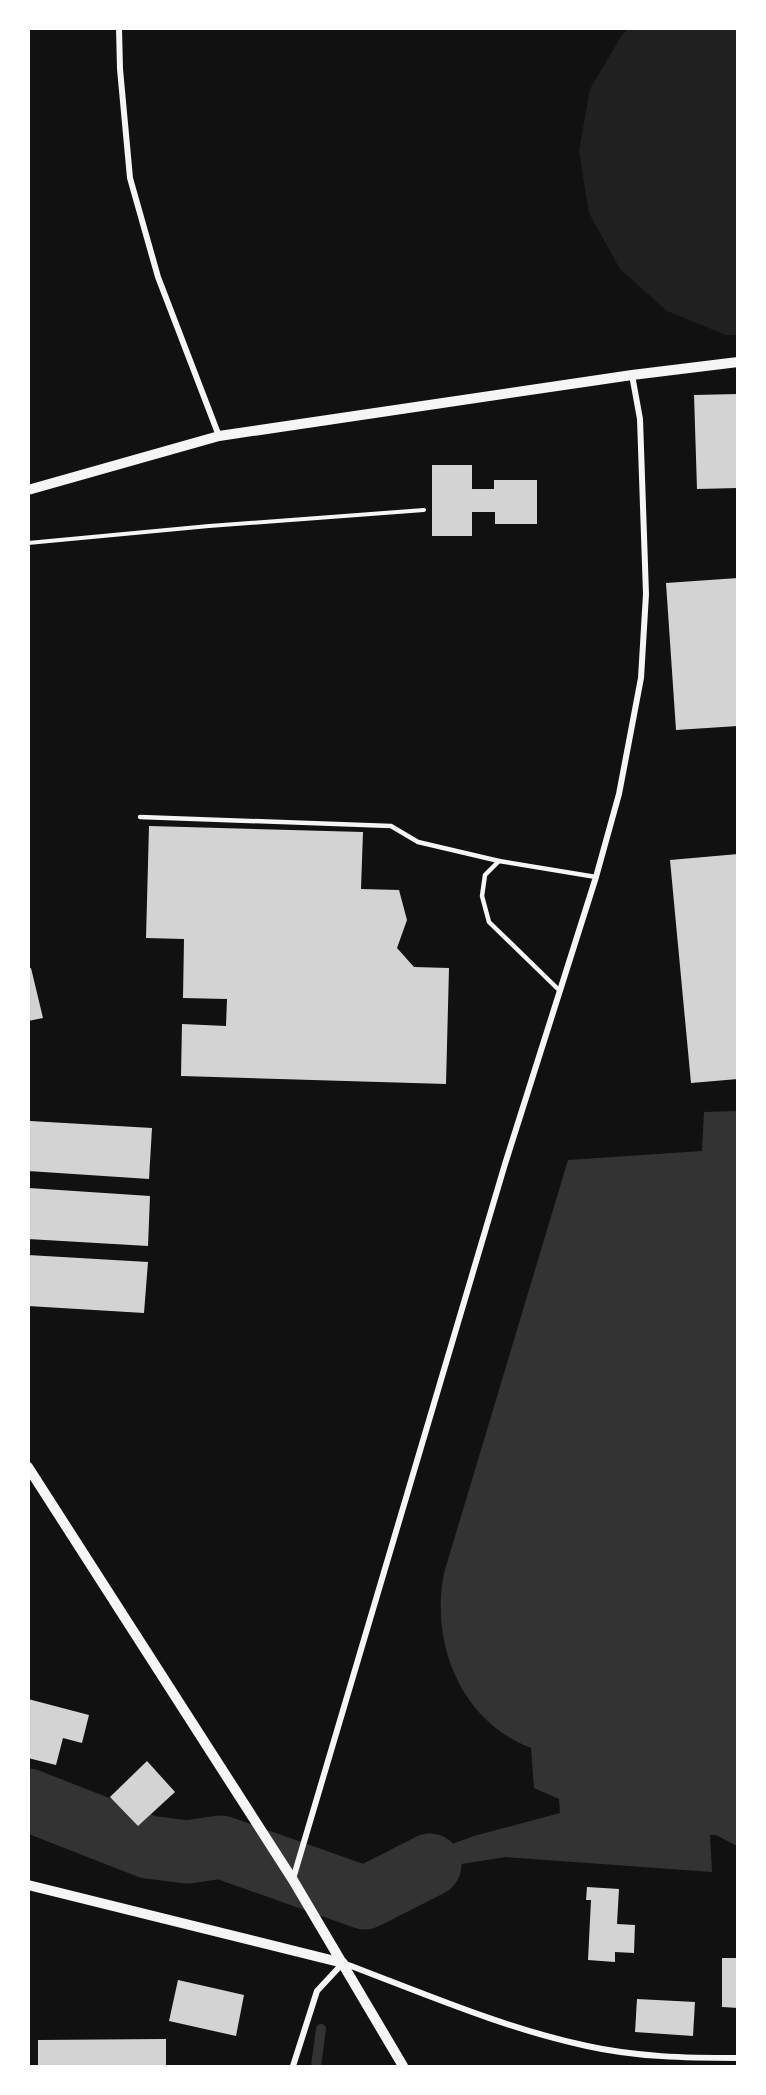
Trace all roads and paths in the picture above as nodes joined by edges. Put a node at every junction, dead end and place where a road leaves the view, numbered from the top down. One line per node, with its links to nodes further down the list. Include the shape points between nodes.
1 (119, 28): 4 (street, via 130,178 158,277)
2 (738, 362): 3 (street)
3 (632, 375): 4 (street); 10 (street, via 640,419 646,594 642,668 619,794)
4 (219, 436): 5 (street)
5 (28, 490)
6 (424, 510): 7 (path)
7 (28, 543)
8 (140, 817): 9 (lane, via 391,826 418,842)
9 (499, 861): 10 (lane); 11 (lane, via 485,875 482,896 489,922)
10 (596, 877): 11 (street)
11 (560, 991): 13 (street, via 498,1187)
12 (28, 1467): 13 (street)
13 (293, 1880): 15 (street)
14 (28, 1885): 15 (street)
15 (343, 1963): 16 (street, via 536,2034 588,2047 689,2058); 17 (street, via 317,1991); 18 (street)
16 (738, 2058)
17 (293, 2067)
18 (403, 2067)

